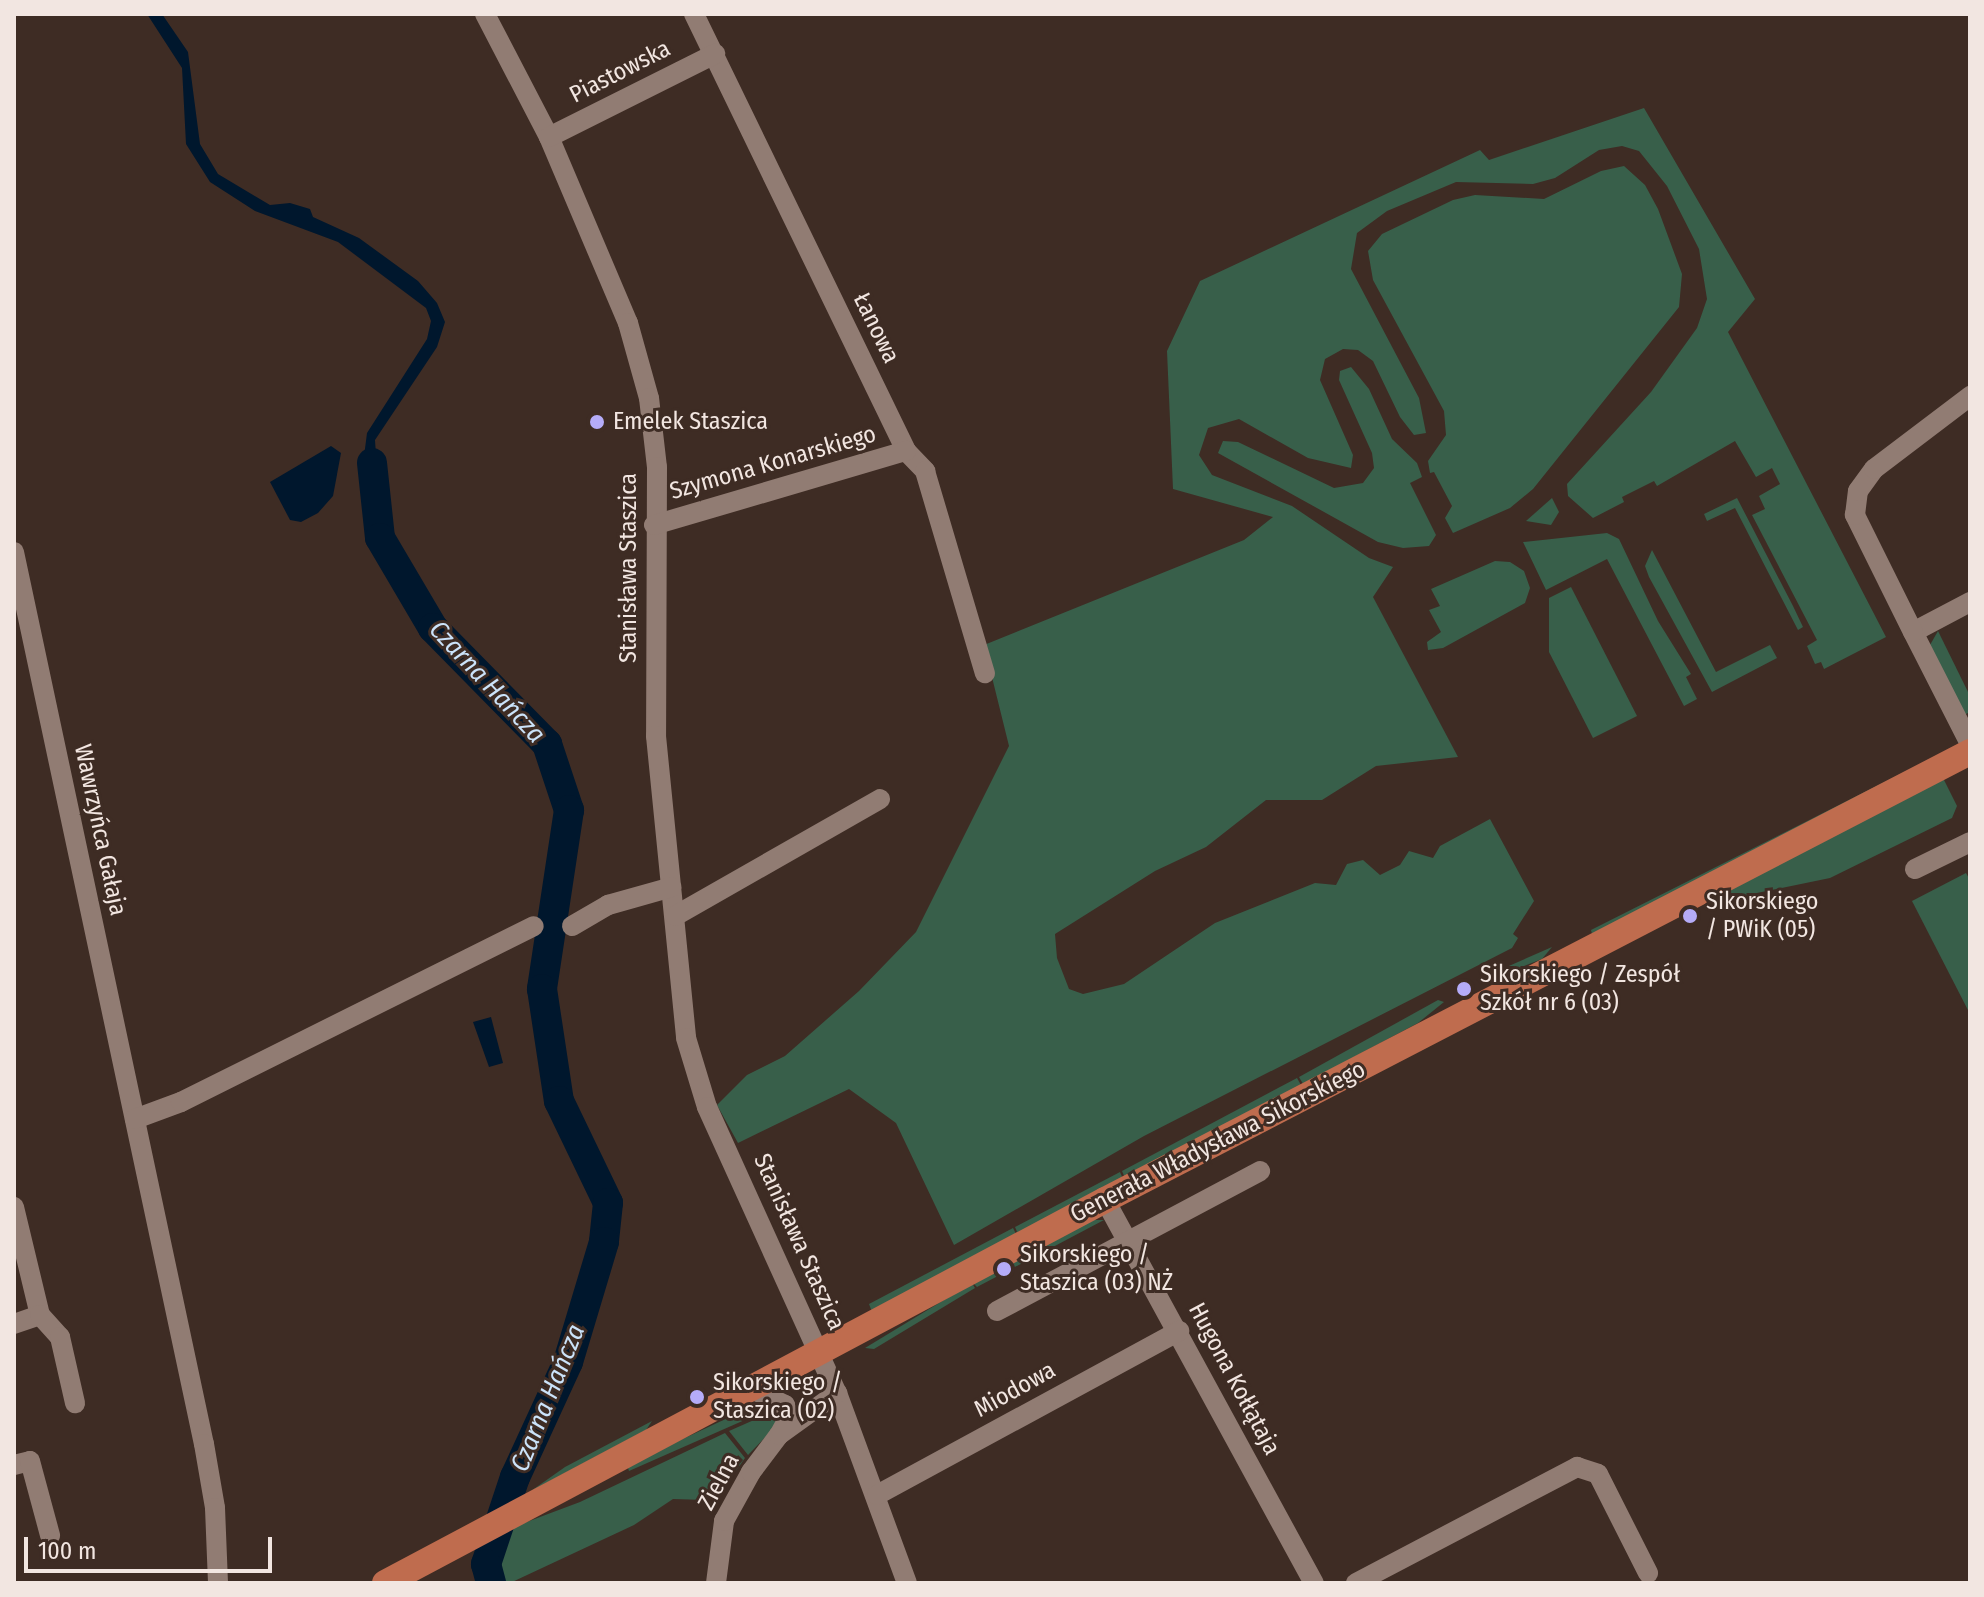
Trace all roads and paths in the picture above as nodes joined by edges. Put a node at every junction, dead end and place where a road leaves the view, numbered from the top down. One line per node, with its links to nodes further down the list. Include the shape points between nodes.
1 (485, 14): 4 (street, Stanisława Staszica)
2 (694, 14): 3 (street, Łanowa)
3 (715, 54): 4 (street, Piastowska); 6 (street, Łanowa)
4 (549, 137): 7 (street, Stanisława Staszica, via 638,354 653,422)
5 (1970, 396): 10 (street, via 1874,469 1858,491 1855,515)
6 (906, 451): 7 (street, Szymona Konarskiego); 11 (street, Łanowa, via 925,471)
7 (654, 525): 17 (street, Stanisława Staszica, via 656,736)
8 (14, 552): 21 (street, Wawrzyńca Gałaja)
9 (1970, 602): 10 (street)
10 (1913, 632): 12 (street)
11 (985, 673)
12 (1970, 744)
13 (1970, 752): 23 (main road, Generała Władysława Sikorskiego)
14 (880, 799): 18 (street)
15 (1970, 842): 16 (street)
16 (1915, 869)
17 (672, 887): 18 (street, Stanisława Staszica); 20 (street, via 608,905)
18 (675, 916): 30 (street, Stanisława Staszica, via 686,1038 707,1107)
19 (534, 926): 21 (street, via 181,1102)
20 (572, 926)
21 (135, 1119): 39 (street, Wawrzyńca Gałaja, via 204,1444 215,1508)
22 (1260, 1171): 25 (street)
23 (1105, 1200): 25 (street, Hugona Kołłątaja); 30 (main road, Generała Władysława Sikorskiego)
24 (14, 1211): 27 (street)
25 (1127, 1239): 26 (street); 29 (street, Hugona Kołłątaja)
26 (997, 1311)
27 (40, 1315): 28 (street); 33 (street, via 60,1337)
28 (14, 1324)
29 (1179, 1331): 36 (street, Miodowa); 43 (street, Hugona Kołłątaja)
30 (820, 1352): 31 (main road, Generała Władysława Sikorskiego); 32 (street, Stanisława Staszica)
31 (750, 1388): 34 (street, via 785,1405 788,1419); 40 (main road, Generała Władysława Sikorskiego)
32 (837, 1393): 34 (street, Zielna); 36 (street, Stanisława Staszica)
33 (75, 1403)
34 (779, 1435): 41 (street, Zielna, via 729,1511)
35 (14, 1465): 37 (street, via 30,1461)
36 (877, 1495): 42 (street, Stanisława Staszica)
37 (50, 1535)
38 (1648, 1573): 44 (street, via 1598,1474 1577,1467)
39 (218, 1583)
40 (385, 1583)
41 (716, 1583)
42 (907, 1583)
43 (1314, 1583)
44 (1356, 1583)

